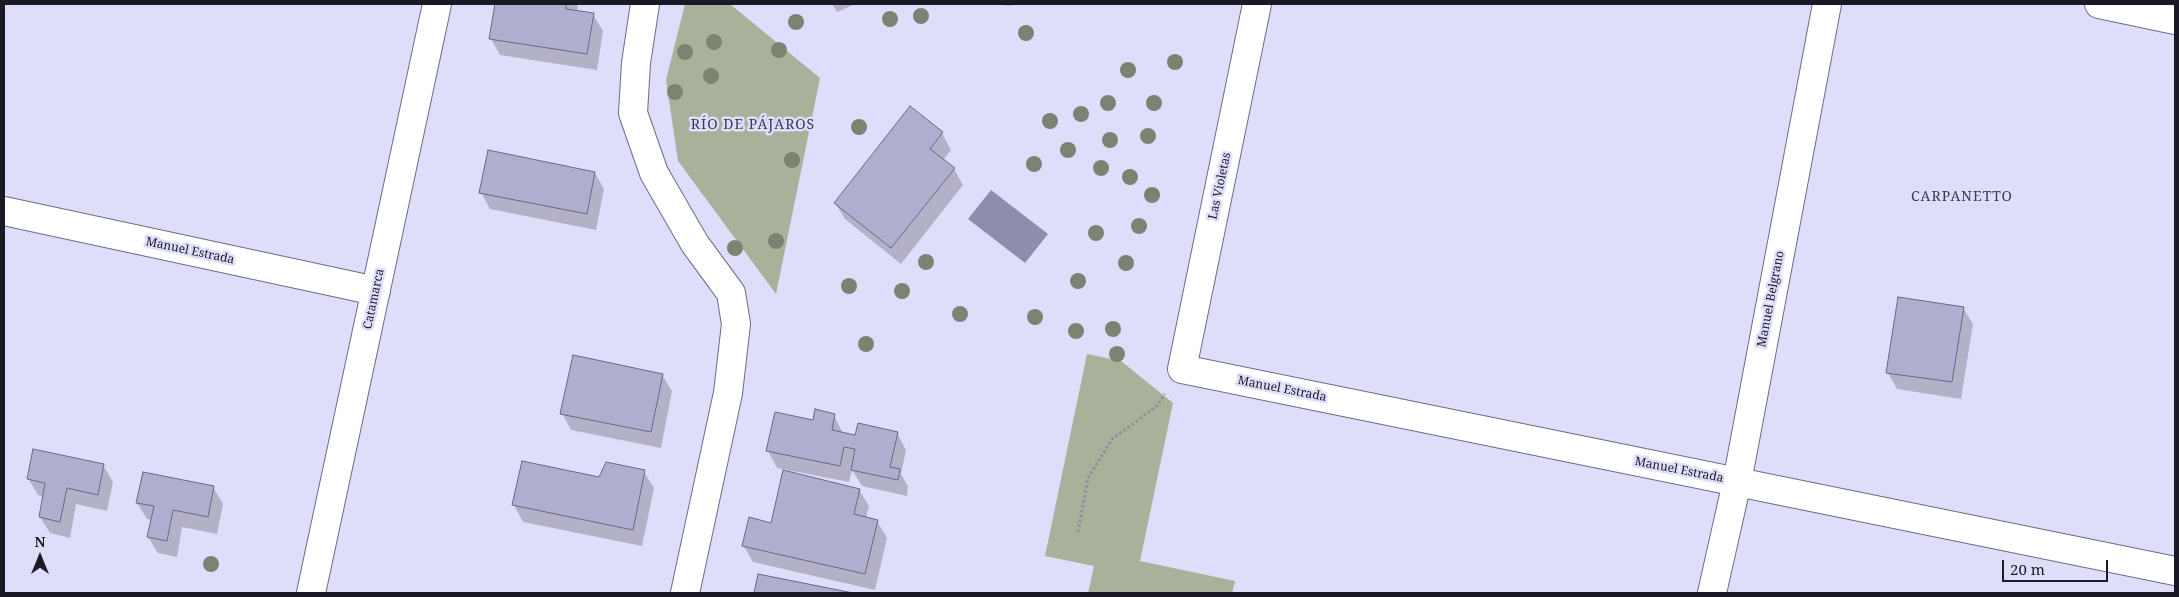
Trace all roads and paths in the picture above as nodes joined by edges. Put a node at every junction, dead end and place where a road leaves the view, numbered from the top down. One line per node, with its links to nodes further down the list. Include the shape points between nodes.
1 (437, 4): 8 (street, Catamarca)
2 (645, 4): 14 (street, via 633,113 654,173 696,244 731,293 736,324 728,393)
3 (1258, 4): 9 (street, Las Violetas)
4 (1827, 4): 10 (street, Manuel Belgrano)
5 (2099, 4): 6 (street)
6 (2175, 20)
7 (4, 211): 8 (street, Manuel Estrada)
8 (376, 291): 13 (street, Catamarca)
9 (1182, 369): 10 (street, Manuel Estrada); 11 (path, via 1157,406 1112,439 1088,478)
10 (1737, 482): 12 (street, Manuel Estrada); 15 (street, Manuel Belgrano)
11 (1078, 532)
12 (2175, 571)
13 (311, 593)
14 (685, 593)
15 (1712, 593)

